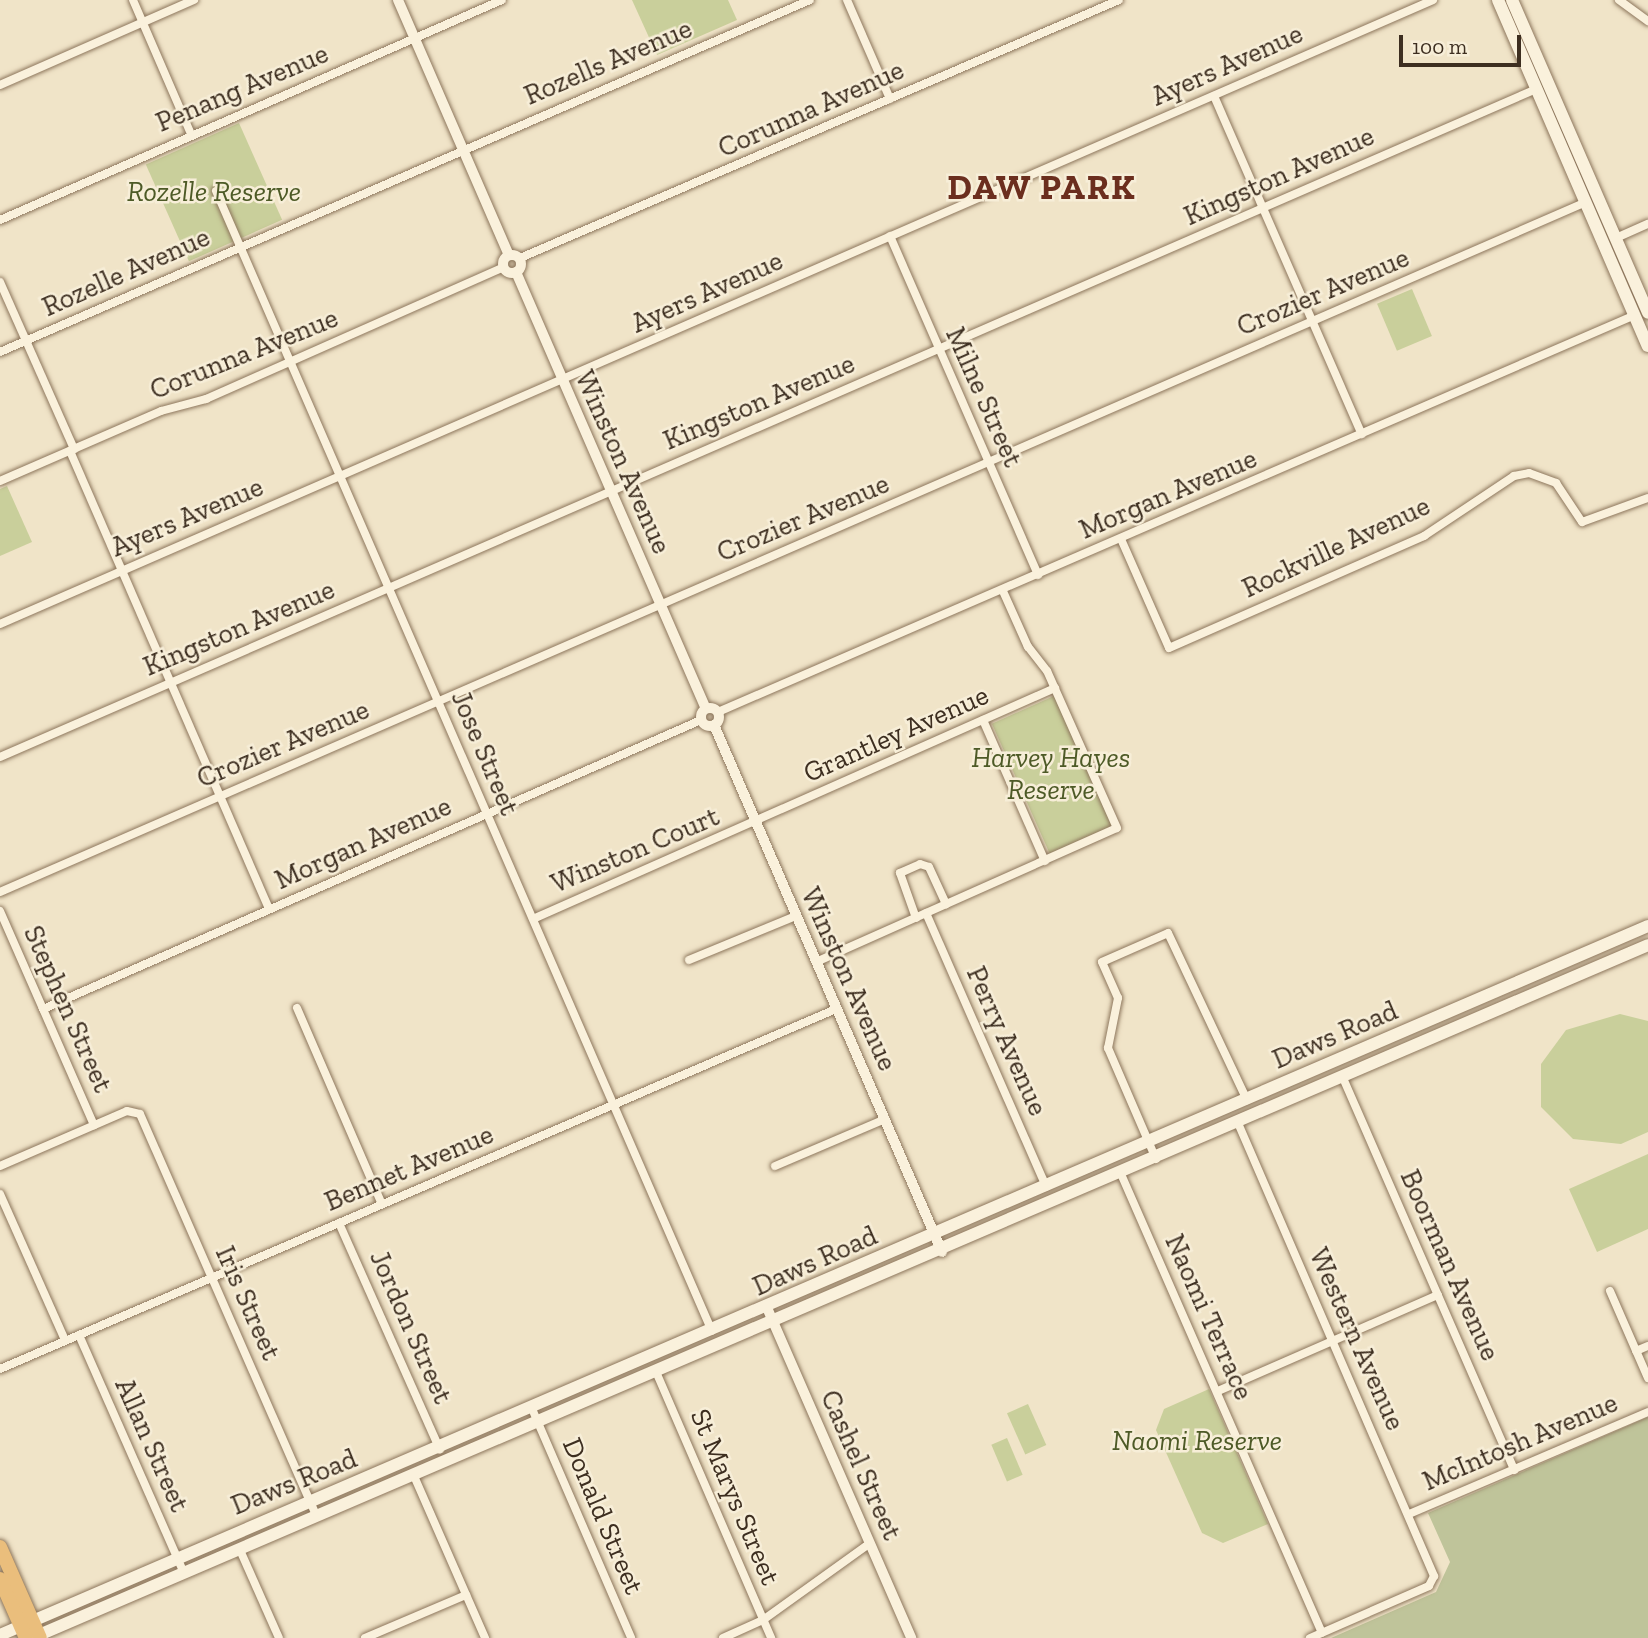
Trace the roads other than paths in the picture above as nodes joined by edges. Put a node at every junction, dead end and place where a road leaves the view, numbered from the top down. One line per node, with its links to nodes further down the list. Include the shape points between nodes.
1 (133, 0): 13 (street)
2 (194, 0): 13 (street)
3 (398, 0): 14 (street)
4 (502, 0): 14 (street, Penang Avenue)
5 (810, 0): 22 (street, Rozells Avenue)
6 (847, 0): 20 (street)
7 (1119, 0): 20 (street, Corunna Avenue)
8 (1433, 0): 18 (street, Ayers Avenue)
9 (1498, 0): 17 (main road)
10 (1619, 0): 12 (street)
11 (1514, 1): 15 (main road)
12 (1648, 20)
13 (142, 23): 16 (street); 21 (street)
14 (414, 39): 21 (street, Penang Avenue); 22 (street)
15 (1543, 71): 17 (main road); 19 (main road)
16 (0, 85)
17 (1536, 89): 19 (main road); 24 (main road); 25 (street, Kingston Avenue)
18 (1214, 96): 25 (street); 28 (street, Ayers Avenue)
19 (1554, 96): 29 (main road)
20 (890, 99): 31 (street, Corunna Avenue)
21 (191, 134): 26 (street, Penang Avenue)
22 (463, 150): 30 (street, Rozelle Avenue); 31 (street)
23 (216, 191): 30 (street, Jose Street)
24 (1586, 202): 35 (main road); 36 (street, Crozier Avenue)
25 (1263, 207): 36 (street); 40 (street, Kingston Avenue)
26 (0, 220)
27 (1648, 224): 29 (street)
28 (890, 236): 40 (street, Milne Street); 43 (street, Ayers Avenue)
29 (1615, 238): 35 (main road, via 1642,299)
30 (241, 247): 38 (street, Rozelle Avenue); 42 (street, Jose Street)
31 (514, 257): 32 (street); 33 (street)
32 (504, 267): 33 (street); 42 (street, Corunna Avenue)
33 (516, 272): 43 (street, Winston Avenue)
34 (0, 282): 38 (street)
35 (1641, 314): 37 (main road); 39 (main road); 44 (street, Morgan Avenue)
36 (1312, 321): 44 (street); 46 (street, Crozier Avenue)
37 (1648, 321)
38 (26, 340): 41 (street, Rozelle Avenue); 45 (street)
39 (1648, 346)
40 (939, 348): 46 (street, Milne Street); 49 (street, Kingston Avenue)
41 (0, 352)
42 (291, 362): 45 (street, Corunna Avenue); 47 (street, Jose Street)
43 (563, 380): 47 (street, Ayers Avenue); 49 (street, Winston Avenue)
44 (1362, 434): 51 (street, Morgan Avenue)
45 (72, 450): 48 (street, Corunna Avenue); 52 (street)
46 (988, 462): 53 (street, Milne Street); 56 (street, Crozier Avenue)
47 (340, 476): 52 (street, Ayers Avenue); 54 (street, Jose Street)
48 (0, 481)
49 (611, 491): 54 (street, Kingston Avenue); 56 (street, Winston Avenue)
50 (1648, 498): 51 (street, Rockville Avenue, via 1582,522 1556,483 1529,473 1514,476 1424,536 1169,648)
51 (1121, 539): 53 (street, Morgan Avenue)
52 (122, 570): 57 (street, Ayers Avenue); 58 (street)
53 (1038, 575): 55 (street, Morgan Avenue)
54 (389, 588): 58 (street, Kingston Avenue); 60 (street, Jose Street)
55 (1003, 591): 59 (street); 62 (street, Morgan Avenue)
56 (661, 604): 60 (street, Crozier Avenue); 61 (street, Winston Avenue)
57 (0, 624)
58 (171, 682): 66 (street, Kingston Avenue); 67 (street)
59 (1055, 688): 64 (street, Grantley Avenue); 70 (street, via 1117,828)
60 (438, 701): 67 (street, Crozier Avenue); 68 (street, Jose Street)
61 (706, 708): 62 (street); 63 (street)
62 (718, 712): 65 (street)
63 (701, 720): 65 (street); 68 (street, Morgan Avenue)
64 (983, 720): 69 (street, Grantley Avenue); 70 (street)
65 (713, 725): 69 (street, Winston Avenue)
66 (0, 757)
67 (220, 796): 71 (street, Crozier Avenue); 73 (street)
68 (487, 814): 73 (street, Morgan Avenue); 78 (street, Jose Street)
69 (755, 822): 76 (street, Winston Avenue); 78 (street, Winston Court)
70 (1045, 861): 72 (street)
71 (0, 892)
72 (946, 904): 75 (street); 77 (street, via 929,867 920,864 900,873)
73 (269, 909): 89 (street, Morgan Avenue)
74 (0, 911): 89 (street, Stephen Street)
75 (926, 913): 77 (street); 105 (street, Perry Avenue)
76 (796, 916): 82 (street); 83 (street, Winston Avenue)
77 (916, 918): 83 (street)
78 (533, 919): 96 (street, Jose Street)
79 (1648, 926): 84 (main road, Daws Road)
80 (1648, 945): 81 (main road, Daws Road)
81 (1620, 956): 84 (main road, via 1564,974); 85 (main road, Daws Road)
82 (689, 960)
83 (816, 962): 90 (street, Winston Avenue)
84 (1556, 966): 85 (main road); 86 (main road, Daws Road)
85 (1544, 988): 91 (main road, Daws Road)
86 (1488, 995): 87 (main road, Daws Road); 91 (main road)
87 (1473, 1002): 91 (main road); 92 (main road, Daws Road)
88 (297, 1008): 107 (street)
89 (43, 1009): 99 (street, Stephen Street)
90 (836, 1009): 96 (street, Bennet Avenue); 97 (street, Winston Avenue)
91 (1488, 1013): 94 (main road, Daws Road)
92 (1356, 1053): 93 (main road, Daws Road); 94 (main road)
93 (1310, 1072): 94 (main road); 95 (main road, Daws Road)
94 (1343, 1077): 98 (main road, Daws Road); 113 (street, Boorman Avenue)
95 (1247, 1100): 100 (main road, Daws Road); 100 (street, via 1168,933 1102,962 1118,998 1108,1048)
96 (613, 1105): 107 (street, Bennet Avenue); 116 (street, Jose Street)
97 (885, 1119): 103 (street); 109 (street, Winston Avenue)
98 (1238, 1123): 101 (main road, Daws Road); 119 (street, Western Avenue)
99 (94, 1125): 102 (street); 111 (street, Iris Street, via 135,1110)
100 (1149, 1143): 101 (street); 105 (main road, Daws Road)
101 (1156, 1159): 104 (main road, Daws Road)
102 (0, 1166)
103 (775, 1166)
104 (1121, 1174): 110 (main road, Daws Road); 125 (street, Naomi Terrace)
105 (1046, 1187): 109 (main road, Daws Road)
106 (0, 1194): 118 (street)
107 (382, 1204): 108 (street, Bennet Avenue)
108 (340, 1223): 111 (street, Bennet Avenue); 129 (street, Jordon Street)
109 (935, 1235): 110 (street, Winston Avenue); 114 (main road, Daws Road)
110 (942, 1252): 115 (main road, Daws Road)
111 (212, 1278): 117 (street, Bennet Avenue); 132 (street, Iris Street)
112 (1610, 1291): 121 (street)
113 (1438, 1295): 119 (street); 130 (street, Boorman Avenue)
114 (768, 1310): 115 (street, Cashel Street); 116 (main road, Daws Road)
115 (775, 1324): 123 (main road, Daws Road); 135 (street, Cashel Street)
116 (713, 1334): 126 (main road, Daws Road)
117 (79, 1335): 118 (street, Bennet Avenue); 138 (street, Allan Street)
118 (65, 1340): 122 (street, Bennet Avenue)
119 (1332, 1341): 125 (street); 133 (street, Western Avenue)
120 (1648, 1346): 121 (street)
121 (1636, 1351): 124 (street)
122 (0, 1369)
123 (657, 1374): 128 (main road, Daws Road); 143 (street, St Marys Street)
124 (1648, 1378)
125 (1218, 1391): 146 (street, Naomi Terrace)
126 (533, 1411): 128 (street, Donald Street); 129 (main road, Daws Road)
127 (1648, 1412): 130 (street, McIntosh Avenue)
128 (538, 1424): 131 (main road, Daws Road); 150 (street, Donald Street)
129 (440, 1450): 132 (main road, Daws Road)
130 (1514, 1470): 133 (street, McIntosh Avenue)
131 (414, 1476): 134 (main road, Daws Road); 141 (street)
132 (310, 1501): 134 (street, Iris Street); 138 (main road, Daws Road)
133 (1409, 1514): 146 (street, Western Avenue, via 1434,1572 1429,1586)
134 (317, 1517): 137 (main road, Daws Road)
135 (870, 1543): 143 (street); 153 (street, Cashel Street)
136 (0, 1547): 145 (highway)
137 (240, 1550): 139 (main road, Daws Road); 147 (street)
138 (177, 1558): 139 (street, Allan Street); 145 (main road, Daws Road)
139 (184, 1573): 145 (main road, Daws Road)
140 (0, 1579): 142 (highway)
141 (466, 1595): 148 (street); 149 (street)
142 (13, 1608): 144 (main road); 145 (highway)
143 (763, 1620): 151 (street); 152 (street, St Marys Street)
144 (0, 1633): 145 (main road, Daws Road)
145 (34, 1633)
146 (1322, 1633): 154 (street)
147 (279, 1638)
148 (365, 1638)
149 (485, 1638)
150 (631, 1638)
151 (723, 1638)
152 (771, 1638)
153 (911, 1638)
154 (1310, 1638)

